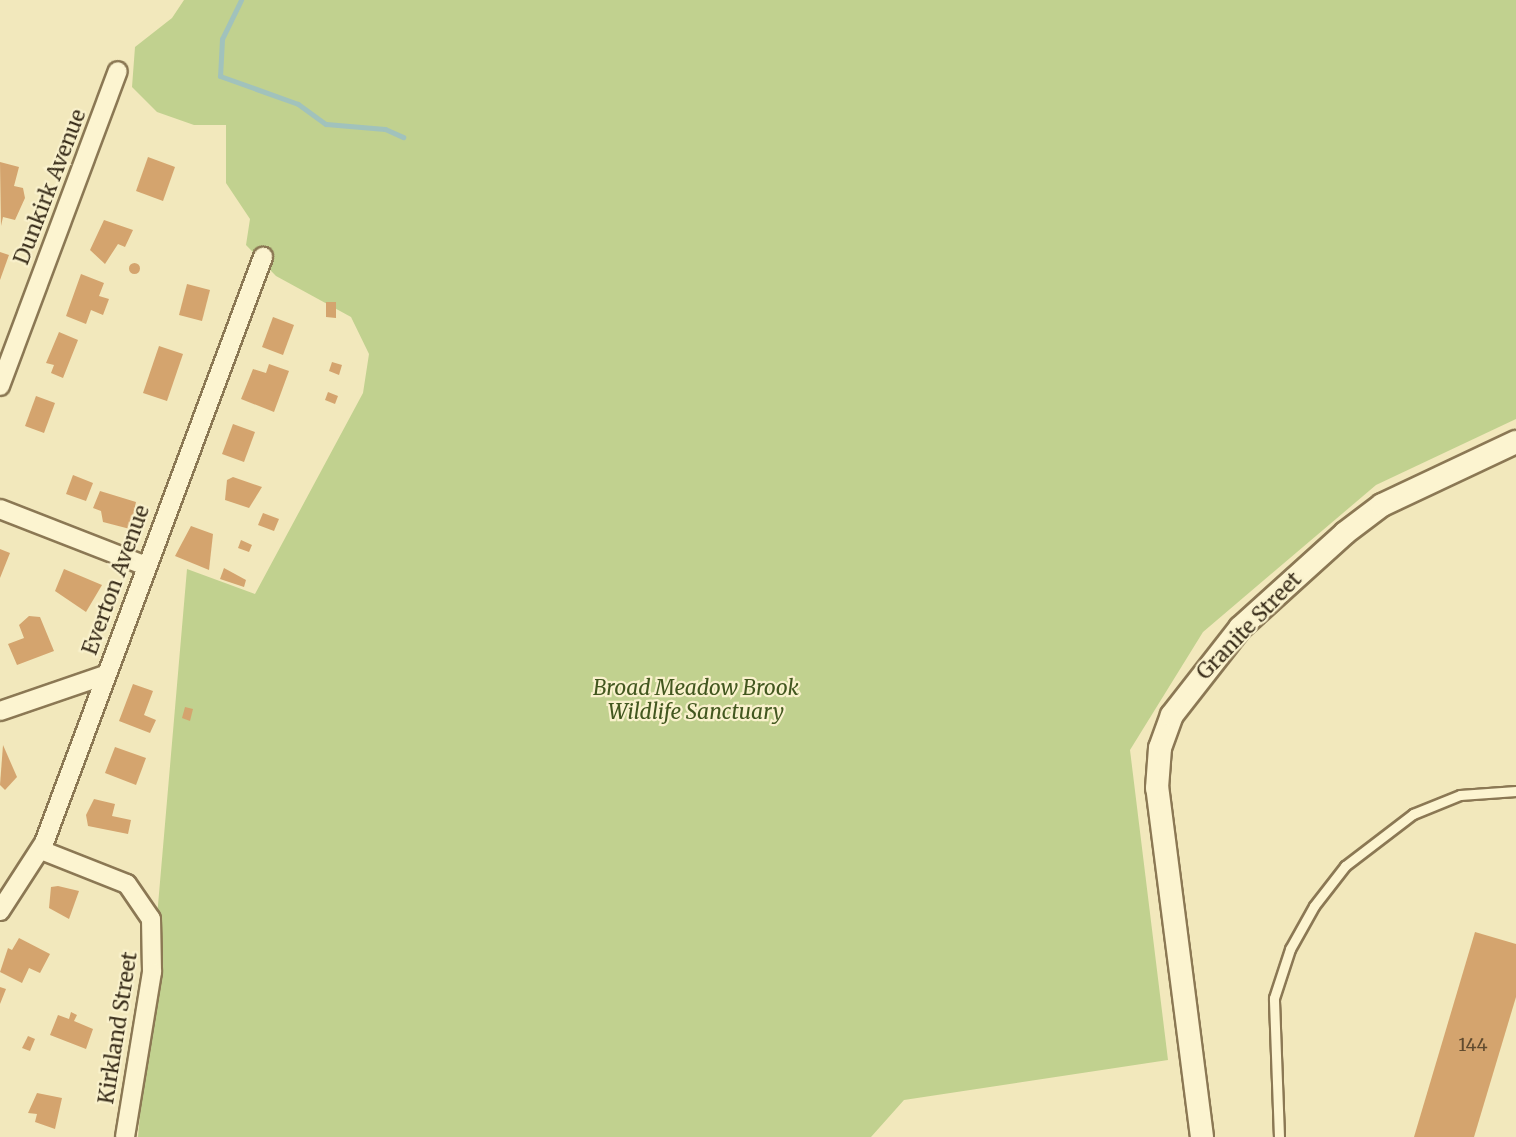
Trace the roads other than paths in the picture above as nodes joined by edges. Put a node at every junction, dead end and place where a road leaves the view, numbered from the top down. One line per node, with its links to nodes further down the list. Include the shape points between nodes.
1 (118, 71): 3 (street, Dunkirk Avenue)
2 (263, 257): 6 (street, Everton Avenue)
3 (0, 386)
4 (1516, 442): 13 (street, Granite Street, via 1450,469 1382,505 1345,533 1240,628 1173,715 1160,748 1157,789)
5 (0, 509): 6 (street)
6 (144, 565): 7 (street, Everton Avenue)
7 (105, 675): 8 (street); 10 (street, Everton Avenue)
8 (0, 711)
9 (1516, 791): 14 (lane, via 1461,795 1413,814 1345,866 1314,906 1290,950 1274,998)
10 (40, 850): 11 (street, Everton Avenue); 12 (street, Kirkland Street, via 127,884 151,919 152,972)
11 (0, 911)
12 (125, 1137)
13 (1202, 1137)
14 (1280, 1137)

